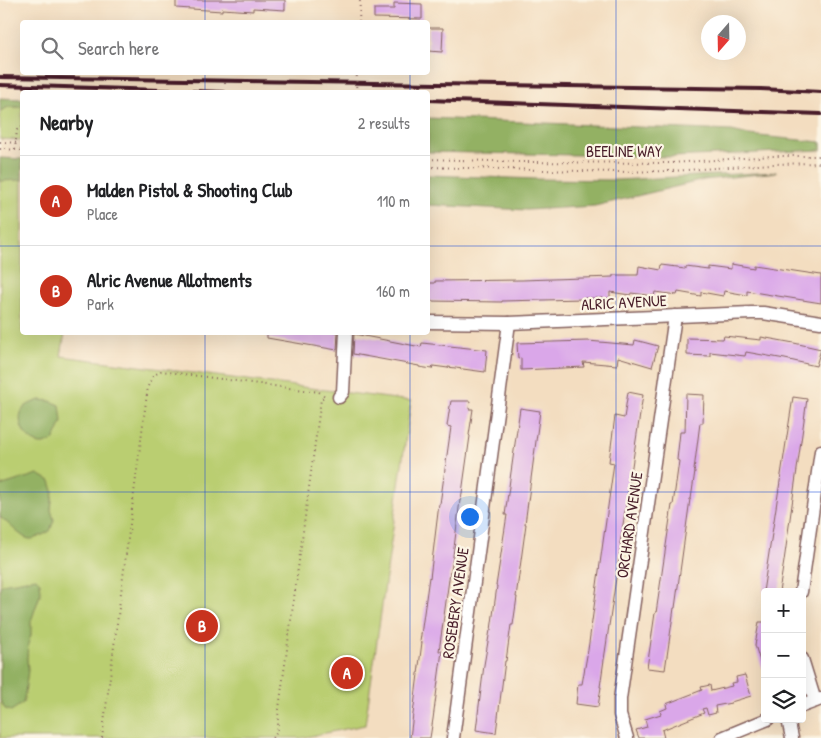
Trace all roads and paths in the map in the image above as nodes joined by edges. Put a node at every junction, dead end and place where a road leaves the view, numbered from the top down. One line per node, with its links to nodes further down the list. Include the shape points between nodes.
1 (360, 0): 2 (path)
2 (359, 20)
3 (357, 75): 4 (path, bridge)
4 (356, 90)
5 (20, 128): 7 (path, via 16,130)
6 (0, 142): 7 (path)
7 (16, 143): 8 (path); 10 (path)
8 (20, 143)
9 (0, 149): 10 (path)
10 (15, 150): 11 (path)
11 (20, 150)
12 (821, 156): 13 (path, BEELINE WAY, via 672,163)
13 (430, 159)
14 (821, 163): 15 (path, via 618,172)
15 (430, 167)
16 (675, 316): 18 (street, ALRIC AVENUE, via 763,313); 19 (street, ALRIC AVENUE); 33 (street, ORCHARD AVENUE, via 620,699 620,715)
17 (430, 322): 19 (street, ALRIC AVENUE)
18 (821, 322)
19 (509, 323): 32 (street, ROSEBERY AVENUE)
20 (346, 335): 22 (street, via 343,392)
21 (325, 396): 22 (path); 30 (path, via 319,392 161,372 153,376 148,386); 31 (path, via 321,399 277,731)
22 (339, 397)
23 (821, 451): 24 (street)
24 (802, 588)
25 (806, 669): 26 (street)
26 (818, 700): 27 (street)
27 (806, 704)
28 (761, 722): 34 (street)
29 (789, 723): 35 (street)
30 (102, 738)
31 (272, 738)
32 (453, 738)
33 (627, 738)
34 (722, 738)
35 (792, 738)

